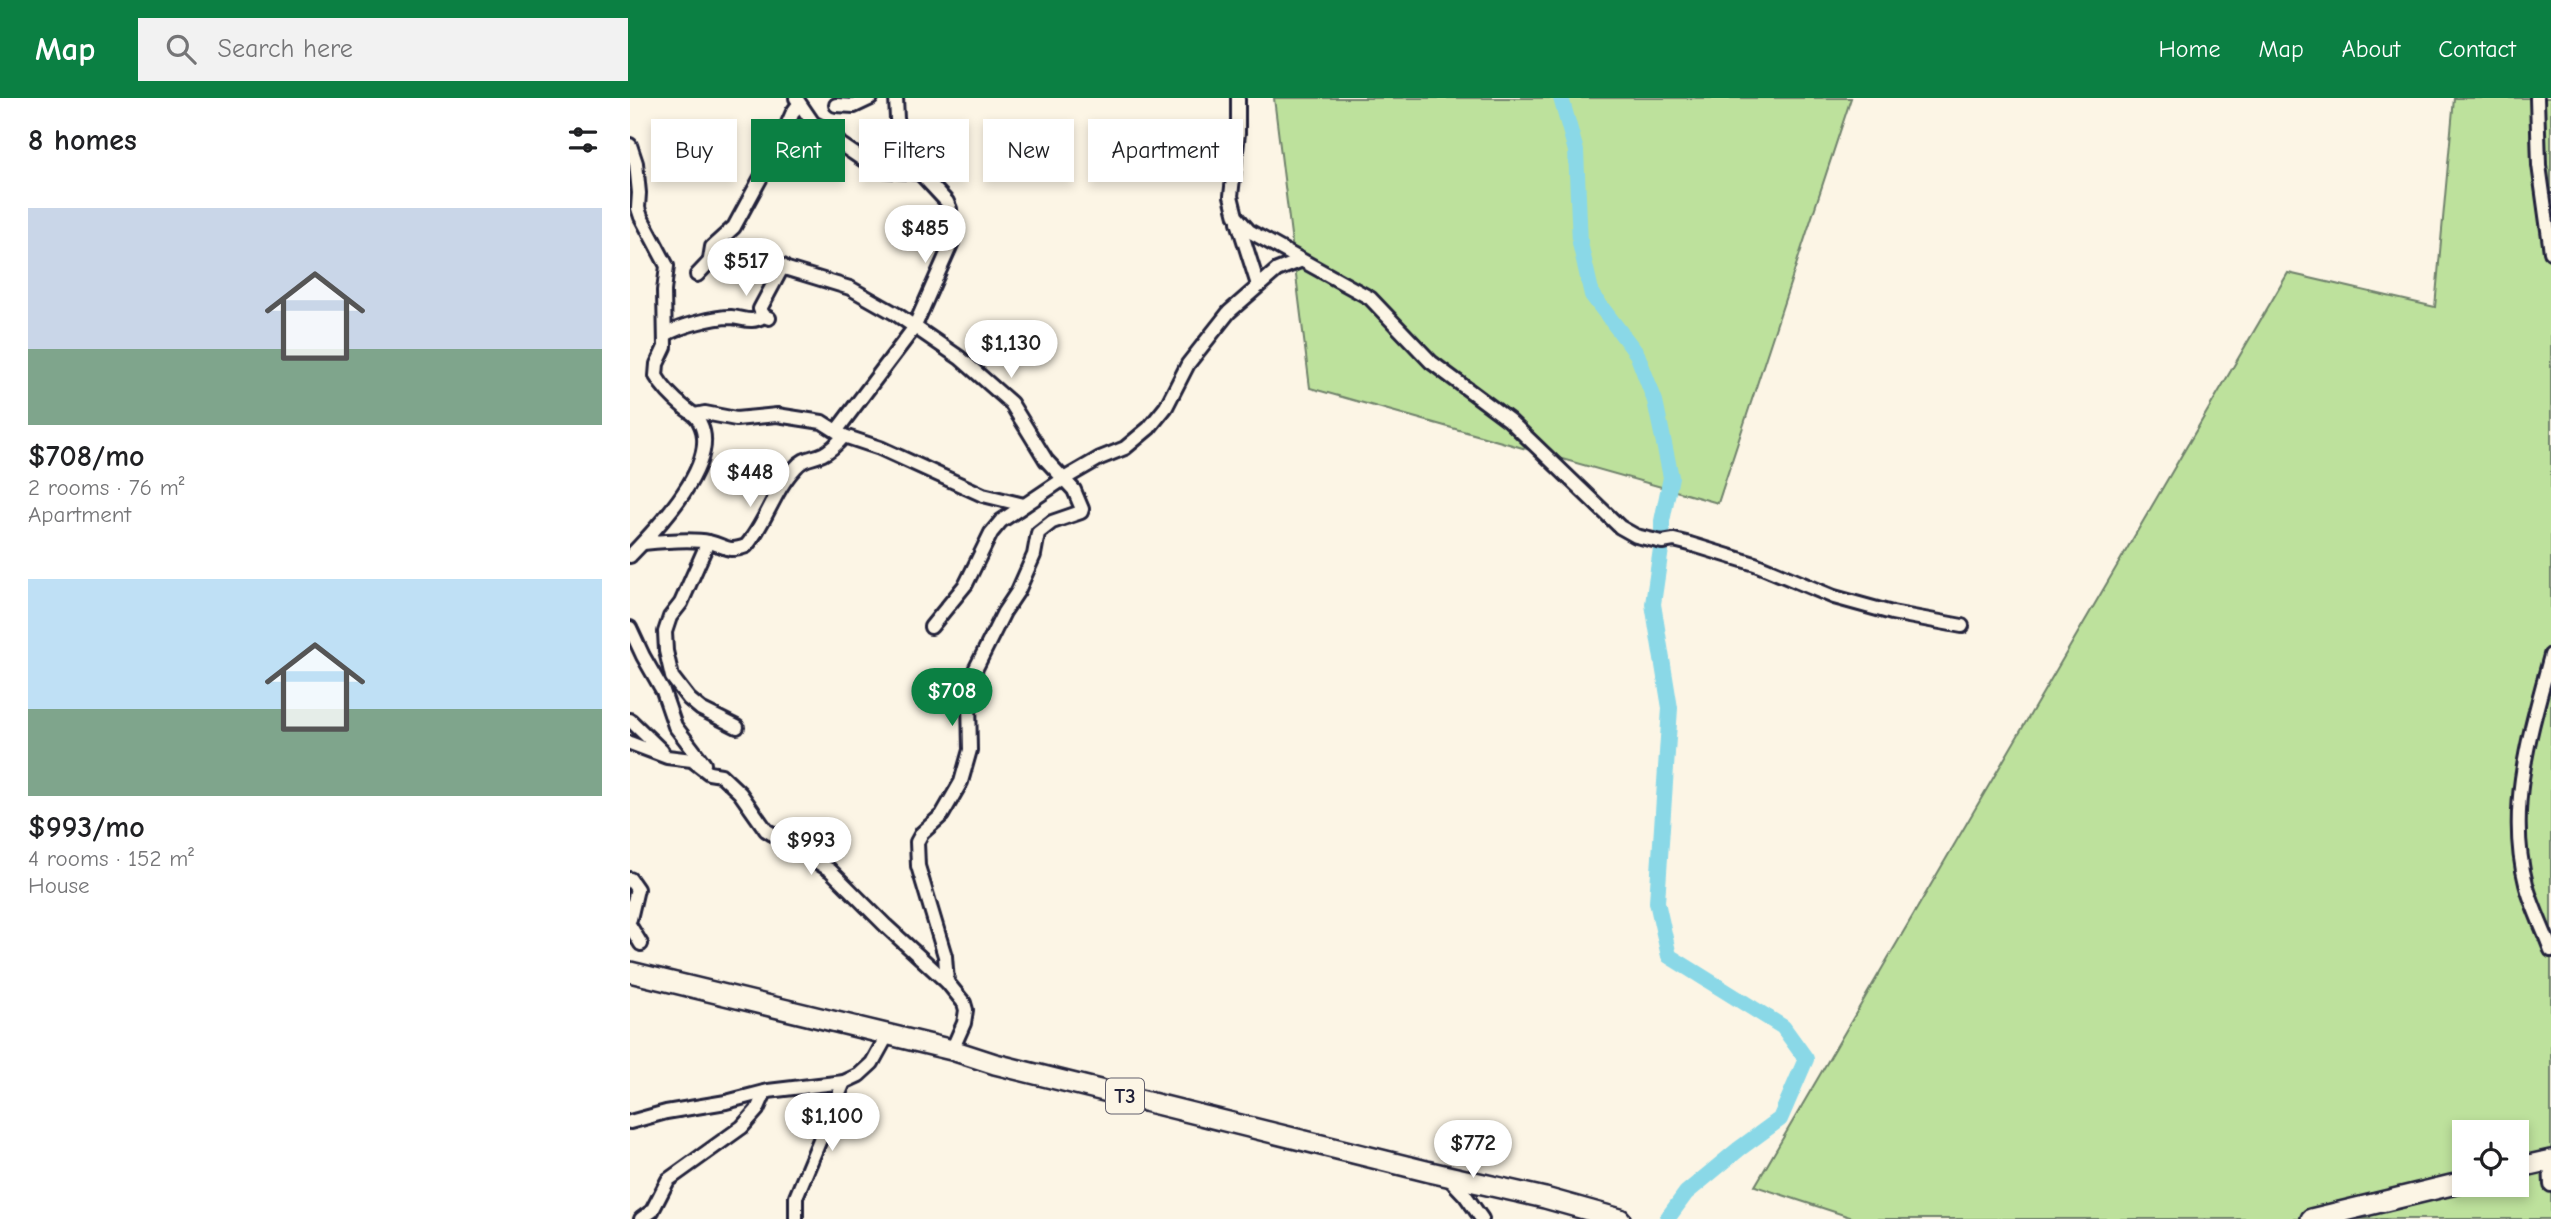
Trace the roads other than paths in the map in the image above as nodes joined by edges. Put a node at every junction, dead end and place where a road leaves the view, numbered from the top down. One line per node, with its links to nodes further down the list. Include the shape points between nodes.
1 (872, 98): 6 (street, via 854,106)
2 (896, 98): 7 (street)
3 (1238, 98): 11 (street, via 1231,196)
4 (2537, 98): 12 (street, via 2539,165)
5 (797, 101): 9 (street, via 813,123); 13 (street, via 734,227 712,247)
6 (836, 105)
7 (897, 119)
8 (630, 145): 19 (street, via 636,163 638,208 667,267)
9 (859, 157)
10 (928, 182): 18 (street, via 947,202 951,242)
11 (1237, 216): 14 (street, via 1250,231); 17 (street)
12 (2551, 251)
13 (710, 259): 15 (street, via 735,256); 16 (street)
14 (1300, 261): 17 (street, via 1277,270); 27 (street, via 1370,298 1431,362 1509,420 1620,527 1636,536 1690,544 1845,600)
15 (783, 266): 18 (street, via 850,288); 19 (street, via 761,305 767,317 753,321 729,317 687,325)
16 (697, 275)
17 (1258, 285): 22 (street, via 1229,312 1188,364 1166,407 1149,428 1125,448)
18 (914, 328): 21 (street); 22 (street, via 960,358 1003,395)
19 (665, 335): 20 (street, via 656,376)
20 (695, 415): 21 (street, via 736,419 777,415 822,422); 25 (street, via 706,440 699,461 683,496)
21 (840, 433): 23 (street, via 983,495); 24 (street, via 828,451 804,458 784,480 746,545 733,550)
22 (1062, 480): 23 (street); 42 (street, via 1074,490 1082,509 1038,533 1034,555 1018,590 975,670 968,700 970,750 961,782 942,815 917,842 918,866 945,956)
23 (1024, 505): 28 (street, via 991,533 966,583)
24 (708, 542): 25 (street); 32 (street, via 667,624 664,640 672,677 688,699)
25 (643, 543): 26 (street)
26 (630, 556)
27 (1962, 626)
28 (931, 627)
29 (630, 628): 35 (street, via 663,691 674,726)
30 (2551, 656): 40 (street, via 2524,757 2519,803 2525,882)
31 (630, 720): 34 (street)
32 (737, 727)
33 (630, 743): 34 (street)
34 (667, 757): 35 (street, via 692,761)
35 (709, 773): 42 (street, via 721,775 740,793 766,830 830,870)
36 (630, 879): 37 (street, via 637,889)
37 (630, 919)
38 (630, 926): 39 (street, via 641,944)
39 (630, 943)
40 (2551, 950)
41 (630, 972): 43 (highway, T3)
42 (947, 982): 44 (street, via 966,1010)
43 (888, 1034): 44 (highway, T3); 45 (street, via 872,1063)
44 (952, 1050): 50 (highway, T3)
45 (844, 1082): 46 (street); 54 (street, via 796,1197)
46 (765, 1092): 47 (street); 53 (street, via 743,1127 668,1180 652,1212)
47 (630, 1122)
48 (2550, 1160): 49 (highway); 52 (street)
49 (2529, 1165)
50 (1438, 1174): 55 (street, via 1447,1177); 56 (highway, T3)
51 (2452, 1185): 57 (highway)
52 (2551, 1185)
53 (641, 1219)
54 (796, 1219)
55 (1482, 1219)
56 (1620, 1219)
57 (2311, 1219)

